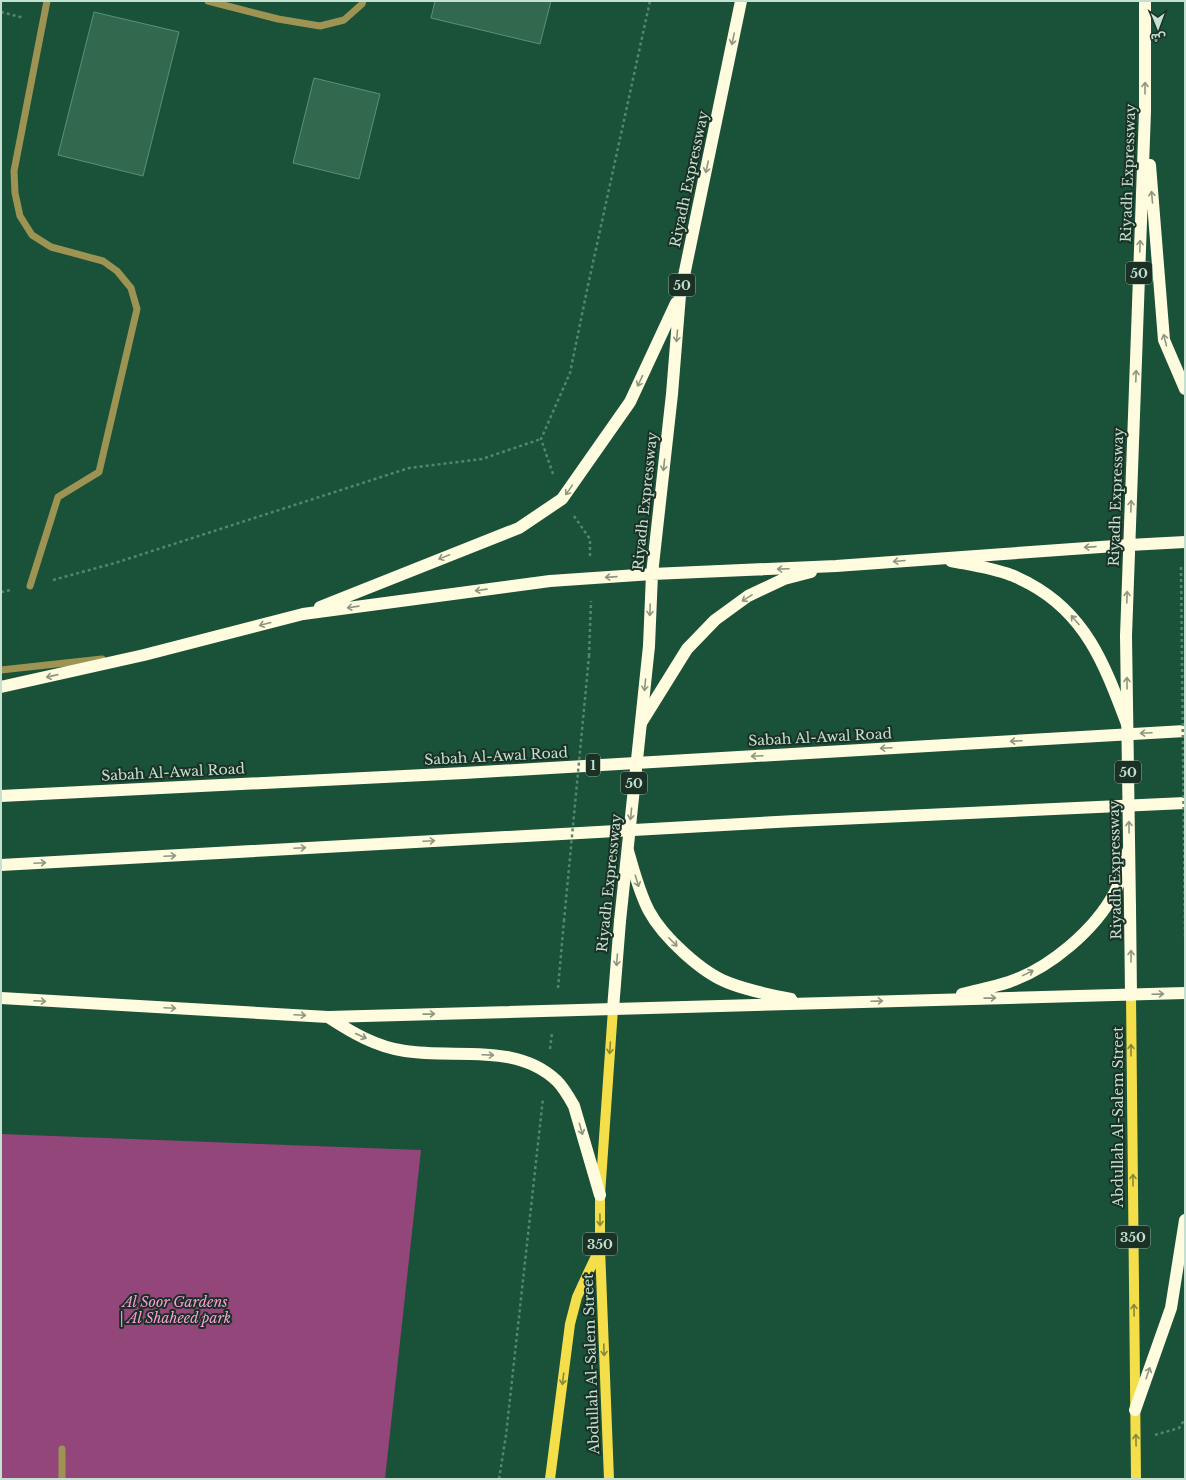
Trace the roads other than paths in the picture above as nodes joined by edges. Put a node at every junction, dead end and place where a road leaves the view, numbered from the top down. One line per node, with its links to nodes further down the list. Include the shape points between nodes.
1 (47, 1): 14 (street, via 14,171 20,216 32,235 51,247 103,261 117,271 131,288 137,310 98,472 58,497)
2 (208, 1): 3 (street, via 278,19 320,26 344,20)
3 (363, 1)
4 (741, 1): 7 (highway, Riyadh Expressway / 50, one-way to 7)
5 (1145, 1): 6 (highway, Riyadh Expressway / 50, one-way to 5)
6 (1145, 111): 8 (highway, one-way to 6, via 1164,340); 10 (highway, Riyadh Expressway / 50, one-way to 6)
7 (680, 295): 13 (highway, Riyadh Expressway / 50, one-way to 13); 15 (highway, one-way to 15, via 630,402 562,499 519,528)
8 (1185, 389)
9 (1185, 542): 10 (highway)
10 (1129, 545): 11 (highway, one-way to 11); 20 (highway, Riyadh Expressway / 50, one-way to 10, bridge, via 1126,636)
11 (938, 558): 12 (highway, one-way to 12); 20 (highway, one-way to 11, bridge, via 1097,652 1075,619 1046,593 1012,575)
12 (836, 566): 13 (highway, one-way to 13); 19 (highway, one-way to 19, via 784,579 748,596 715,620 687,649)
13 (652, 574): 15 (highway, one-way to 15, via 550,581); 19 (highway, Riyadh Expressway / 50, one-way to 19, bridge, via 649,646)
14 (30, 586)
15 (303, 614): 16 (highway, one-way to 16)
16 (144, 655): 17 (street); 18 (highway, one-way to 18)
17 (1, 670)
18 (1, 687)
19 (641, 723): 25 (highway, Riyadh Expressway / 50, one-way to 25, bridge)
20 (1128, 726): 24 (highway, Riyadh Expressway / 50, one-way to 20, bridge)
21 (1185, 731): 22 (highway, Sabah Al-Awal Road / 1, one-way to 22, via 464,773)
22 (1, 796)
23 (1185, 803): 26 (highway, one-way to 23, via 795,821)
24 (1129, 847): 27 (highway, Riyadh Expressway / 50, bridge); 32 (highway, one-way to 24, via 1010,981 1045,965 1076,942 1116,891)
25 (627, 849): 28 (highway, Riyadh Expressway / 50, bridge); 33 (highway, one-way to 33, via 649,912 671,941 697,964 728,983 762,994)
26 (1, 865)
27 (1130, 908): 30 (highway, Riyadh Expressway / 350, one-way to 27)
28 (620, 921): 34 (highway, Riyadh Expressway / 350, one-way to 34)
29 (1185, 993): 30 (highway, one-way to 29)
30 (1131, 995): 32 (highway, one-way to 30); 39 (main road, Abdullah Al-Salem Street / 350, one-way to 30)
31 (1, 998): 35 (highway, one-way to 35)
32 (937, 999): 33 (highway, one-way to 32)
33 (838, 1003): 34 (highway)
34 (613, 1009): 35 (highway, one-way to 34); 36 (main road, Abdullah Al-Salem Street / 350, one-way to 36)
35 (328, 1017): 36 (highway, one-way to 36, via 351,1032 404,1051 511,1057 529,1062 546,1072 557,1081 574,1106)
36 (600, 1195): 38 (main road, Abdullah Al-Salem Street / 350, one-way to 38)
37 (1185, 1220): 39 (highway, one-way to 37, via 1171,1308)
38 (600, 1248): 42 (main road, one-way to 42, via 577,1298 570,1324); 43 (main road, Abdullah Al-Salem Street / 350, one-way to 43)
39 (1135, 1410): 44 (main road, Abdullah Al-Salem Street / 350, one-way to 39)
40 (62, 1449): 41 (street)
41 (62, 1479)
42 (550, 1479)
43 (609, 1479)
44 (1136, 1479)

